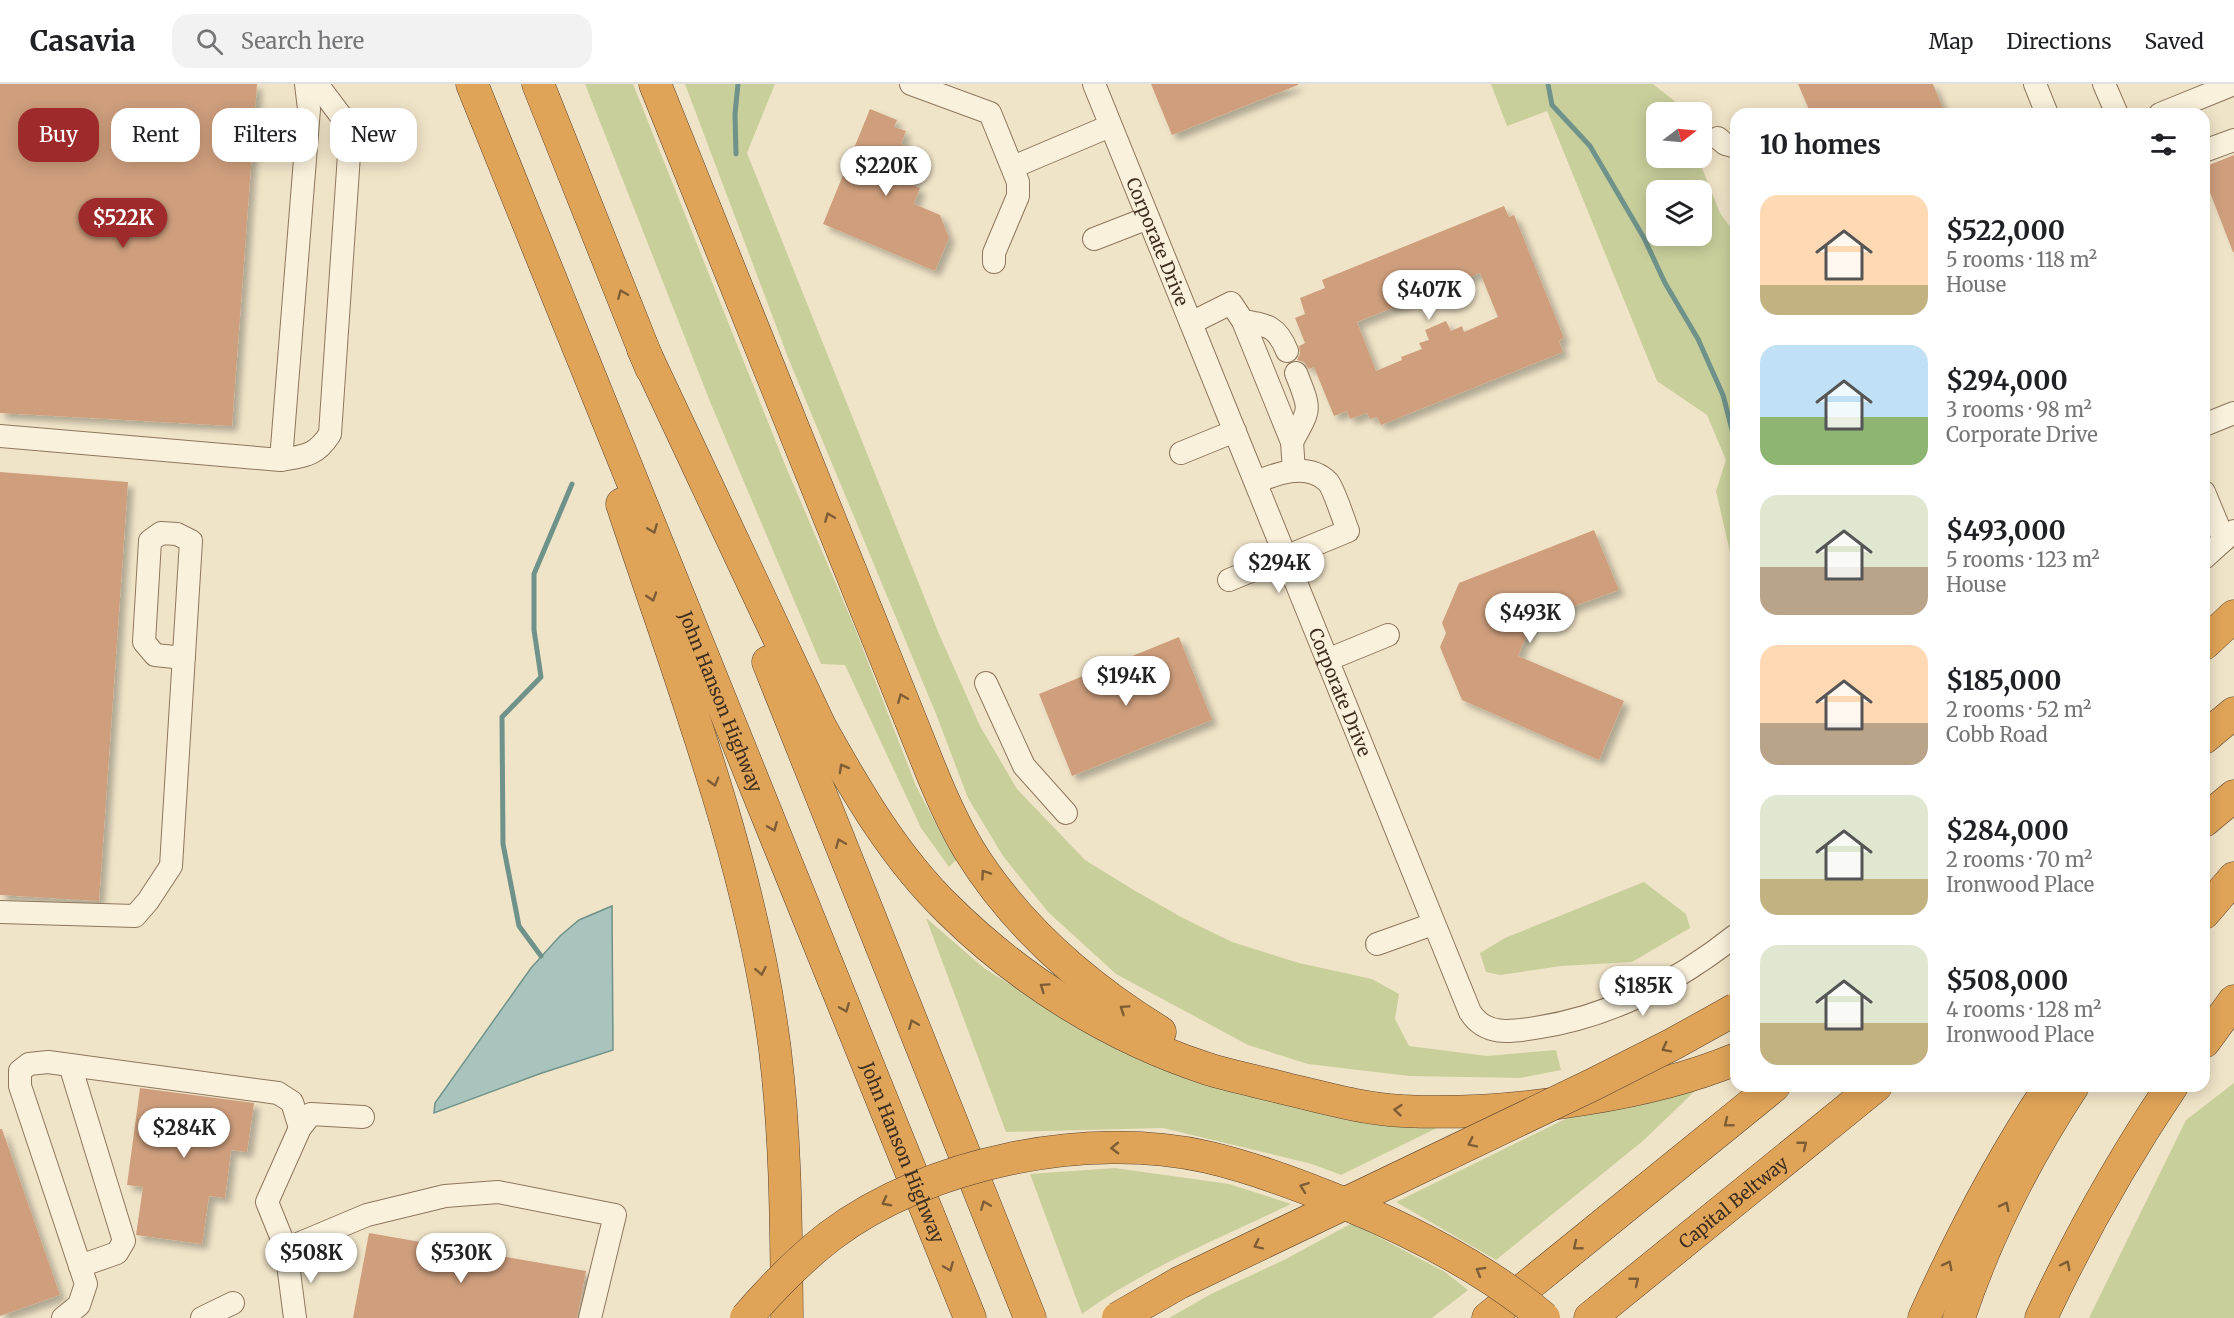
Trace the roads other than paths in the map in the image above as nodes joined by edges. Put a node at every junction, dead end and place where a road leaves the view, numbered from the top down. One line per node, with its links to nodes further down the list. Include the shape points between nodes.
1 (306, 84): 33 (street, via 309,109)
2 (317, 84): 33 (street, via 341,116 350,140 330,434 311,454)
3 (472, 84): 18 (highway, John Hanson Highway)
4 (538, 84): 24 (highway, one-way to 4)
5 (655, 84): 67 (highway, one-way to 5, via 1170,1037 1090,985 1024,921 968,849 931,771)
6 (911, 84): 17 (street, via 990,113)
7 (1094, 84): 14 (street, Corporate Drive)
8 (2035, 84): 11 (street)
9 (2104, 84): 12 (street)
10 (2234, 84): 13 (street)
11 (2045, 108)
12 (2114, 108)
13 (2175, 108)
14 (1110, 126): 17 (street); 19 (street, Corporate Drive)
15 (2234, 140): 16 (street)
16 (2210, 150)
17 (1013, 167): 21 (street, via 1018,196)
18 (521, 202): 75 (highway, one-way to 75, via 709,765 735,855 775,1049); 86 (highway, John Hanson Highway, one-way to 86)
19 (1148, 218): 20 (street); 23 (street, Corporate Drive)
20 (1094, 239)
21 (994, 262)
22 (1243, 321): 23 (street, via 1231,303); 25 (street, via 1276,331); 31 (street)
23 (1191, 323): 29 (street, Corporate Drive)
24 (643, 349): 67 (highway, one-way to 24, via 1210,1070 1157,1050 1072,1007 983,941 916,874 850,781 820,726); 87 (highway, one-way to 24)
25 (1287, 351)
26 (1296, 373): 31 (street, via 1308,407)
27 (2234, 412): 28 (street)
28 (2210, 422)
29 (1235, 431): 32 (street); 35 (street, Corporate Drive)
30 (0, 436): 33 (street)
31 (1292, 442): 34 (street)
32 (1180, 453)
33 (280, 460)
34 (1294, 471): 35 (street); 39 (street, via 1317,475 1329,483 1348,531)
35 (1256, 482): 39 (street, Corporate Drive)
36 (2210, 503): 37 (street)
37 (2229, 536): 38 (street)
38 (2210, 553)
39 (1287, 556): 40 (street); 46 (street, Corporate Drive)
40 (1229, 580)
41 (2234, 616): 43 (highway)
42 (1388, 635): 46 (street)
43 (2210, 638)
44 (2234, 643): 47 (highway)
45 (184, 658): 45 (street, via 191,542 177,534 160,533 150,541 144,642 155,655); 58 (street, via 171,867 148,901 135,916)
46 (1327, 660): 59 (street, Corporate Drive)
47 (2210, 662)
48 (986, 683): 52 (street, via 1024,766)
49 (2234, 713): 50 (highway)
50 (2210, 733)
51 (2234, 796): 53 (highway)
52 (1066, 813)
53 (2210, 816)
54 (2234, 860): 56 (highway)
55 (2234, 878): 57 (highway)
56 (2210, 885)
57 (2210, 905)
58 (0, 912)
59 (1433, 924): 60 (street, Corporate Drive, via 1475,1021 1493,1030 1552,1026 1618,1006 1680,974); 61 (street)
60 (1730, 939)
61 (1377, 944)
62 (2234, 1001): 64 (highway)
63 (1730, 1012): 88 (highway, one-way to 88, bridge, via 1592,1085 1179,1283)
64 (2210, 1034)
65 (1730, 1061): 67 (highway, one-way to 67, via 1628,1092 1537,1107 1400,1111)
66 (70, 1065): 74 (street, via 278,1093 292,1102); 77 (street, via 124,1240 117,1253); 77 (street, via 29,1064 20,1071 20,1086)
67 (1290, 1089)
68 (1767, 1092): 89 (highway, one-way to 89)
69 (1869, 1092): 91 (highway, Capital Beltway, one-way to 69)
70 (2046, 1092): 92 (highway, one-way to 70, via 1979,1206)
71 (2069, 1092): 93 (highway, one-way to 71, via 2002,1211)
72 (2168, 1092): 94 (highway, one-way to 72, via 2090,1218)
73 (363, 1117): 74 (street, via 311,1114)
74 (300, 1128): 76 (street, via 267,1202)
75 (786, 1177): 84 (highway); 85 (highway)
76 (286, 1249): 81 (street); 82 (street, via 367,1215 445,1196 498,1192 615,1215)
77 (80, 1266): 79 (street, via 86,1284 79,1305)
78 (233, 1304): 80 (street)
79 (63, 1318)
80 (202, 1318)
81 (295, 1318)
82 (590, 1318)
83 (746, 1318): 90 (highway, one-way to 83, bridge, via 1492,1278 1449,1253 1396,1225 1320,1193 1205,1156 1136,1148 1084,1148 991,1162 906,1191 832,1234 797,1263)
84 (775, 1318)
85 (787, 1318)
86 (970, 1318)
87 (1030, 1318)
88 (1118, 1318)
89 (1488, 1318)
90 (1544, 1318)
91 (1590, 1318)
92 (1924, 1318)
93 (1959, 1318)
94 (2041, 1318)

